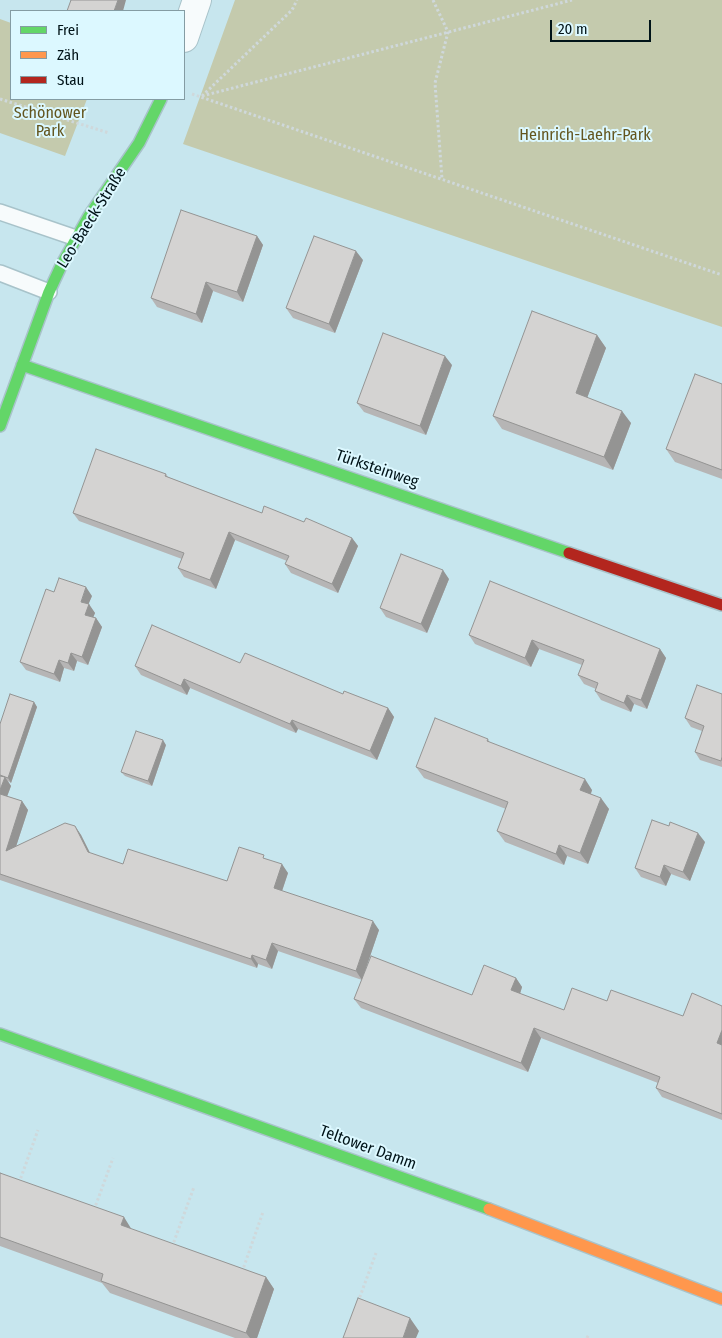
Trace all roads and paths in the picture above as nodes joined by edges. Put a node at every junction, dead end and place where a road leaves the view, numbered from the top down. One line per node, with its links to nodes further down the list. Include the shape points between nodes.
1 (197, 0): 6 (street)
2 (298, 0): 8 (path, via 292,10)
3 (433, 0): 5 (path)
4 (572, 0): 5 (path)
5 (448, 32): 8 (path); 12 (path, via 435,83)
6 (185, 35)
7 (189, 93): 8 (path)
8 (201, 96): 12 (path)
9 (0, 99): 11 (path)
10 (160, 100): 11 (street, Leo-Baeck-Straße)
11 (139, 143): 14 (street, Leo-Baeck-Straße)
12 (442, 179): 16 (path)
13 (0, 212): 14 (lane)
14 (76, 238): 17 (street, Leo-Baeck-Straße)
15 (0, 273): 17 (lane)
16 (722, 275)
17 (49, 292): 18 (street, Leo-Baeck-Straße)
18 (22, 365): 19 (street, Leo-Baeck-Straße); 20 (street, Türksteinweg)
19 (0, 426)
20 (722, 605)
21 (0, 1034): 31 (street, Teltower Damm, via 464,1200)
22 (38, 1130): 25 (path)
23 (113, 1158): 27 (path)
24 (194, 1187): 28 (path)
25 (17, 1188)
26 (263, 1212): 30 (path)
27 (92, 1215)
28 (170, 1252)
29 (376, 1253): 32 (path)
30 (240, 1277)
31 (722, 1299)
32 (357, 1304)

